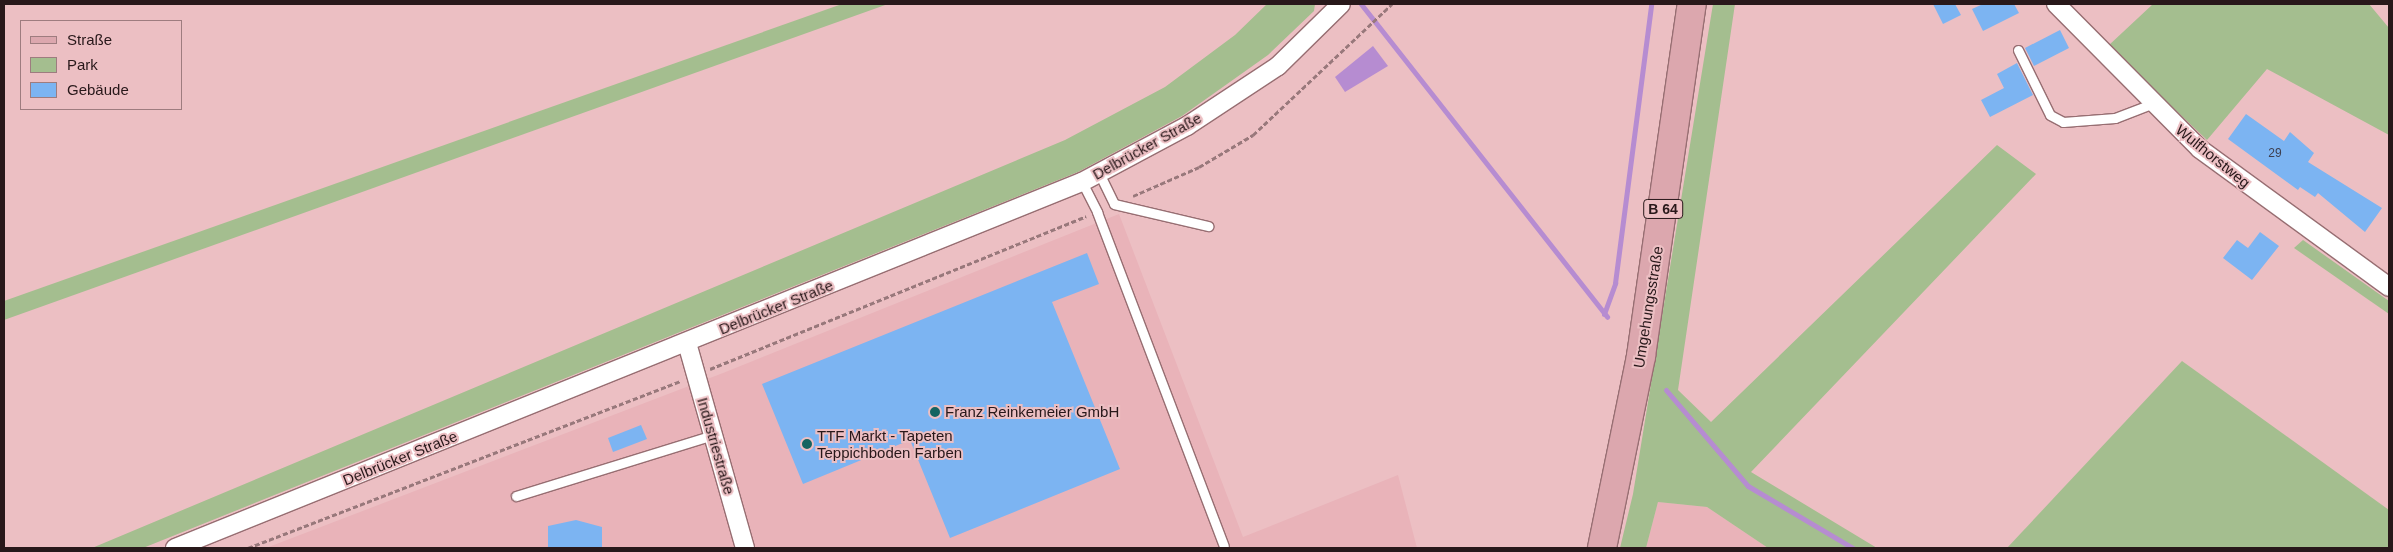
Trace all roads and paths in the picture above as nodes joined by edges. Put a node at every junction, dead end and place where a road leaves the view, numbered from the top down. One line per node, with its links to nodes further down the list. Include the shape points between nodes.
1 (1341, 4): 7 (street, Delbrücker Straße, via 1278,66 1186,126)
2 (1392, 4): 9 (path, via 1253,135 1199,167)
3 (1692, 4): 21 (main road, Umgehungsstraße / B 64, via 1641,356)
4 (2056, 4): 6 (street, Wulfhorstweg)
5 (2018, 50): 6 (lane, via 2050,115 2063,122 2115,118)
6 (2152, 104): 12 (street, Wulfhorstweg, via 2200,149)
7 (1099, 173): 8 (street, Delbrücker Straße); 9 (lane)
8 (1082, 182): 10 (lane); 13 (street, Delbrücker Straße)
9 (1114, 204): 11 (lane)
10 (1098, 212): 14 (path); 17 (lane)
11 (1208, 226)
12 (2389, 287)
13 (687, 343): 14 (street, Industriestraße); 18 (street, Delbrücker Straße)
14 (696, 375): 15 (street, Industriestraße); 19 (path)
15 (713, 435): 16 (lane); 20 (street, Industriestraße)
16 (516, 496)
17 (1224, 546)
18 (175, 548)
19 (248, 548)
20 (745, 548)
21 (1602, 548)

